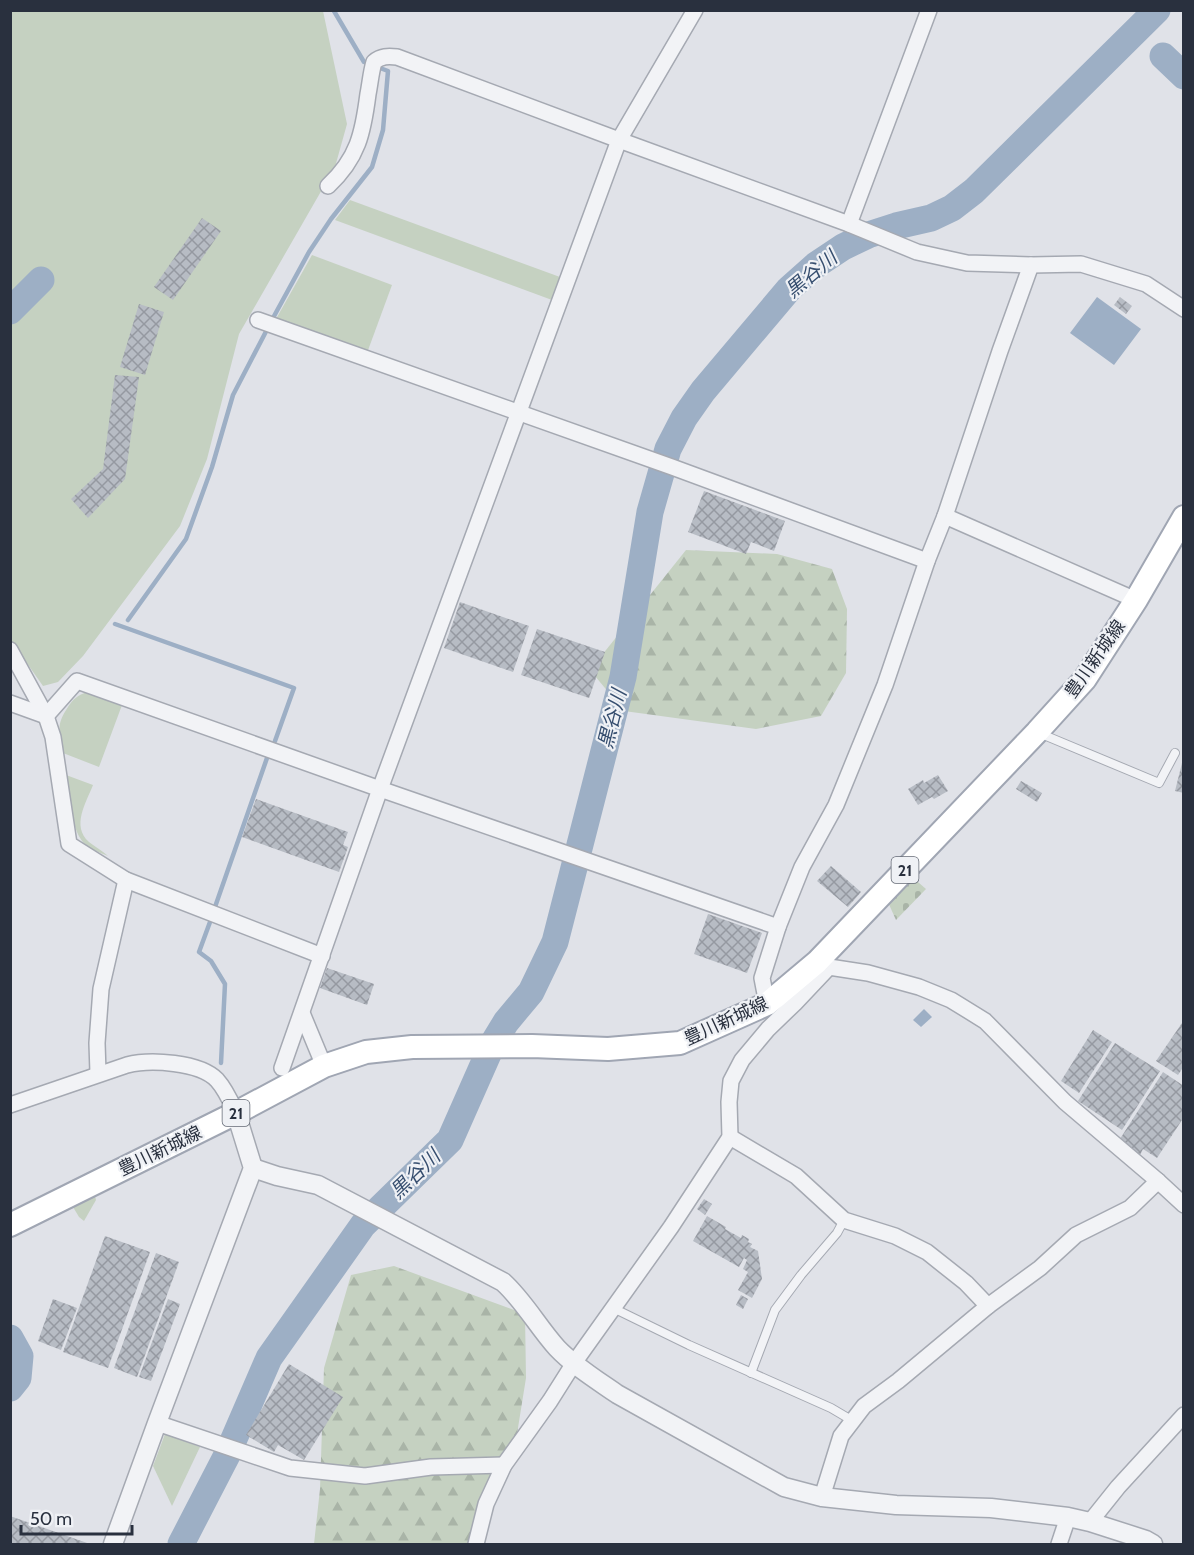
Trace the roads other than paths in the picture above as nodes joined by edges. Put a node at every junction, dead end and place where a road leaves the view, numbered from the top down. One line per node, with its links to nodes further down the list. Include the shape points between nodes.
1 (695, 10): 3 (street)
2 (929, 10): 5 (street)
3 (619, 140): 4 (street, via 397,57 384,57 374,62 372,68 358,144); 5 (street); 9 (street)
4 (328, 186)
5 (849, 224): 6 (street, via 917,252 968,263)
6 (1031, 265): 7 (street, via 1081,264 1146,284); 10 (street)
7 (1184, 309)
8 (258, 320): 9 (street)
9 (519, 414): 12 (street); 19 (street)
10 (945, 516): 12 (street); 13 (street)
11 (1184, 517): 13 (main road, 豊川新城線 / 21)
12 (927, 561): 21 (street, via 885,685 841,794 802,867)
13 (1136, 600): 17 (main road, 豊川新城線 / 21, via 1085,679)
14 (10, 650): 16 (street)
15 (10, 703): 16 (street)
16 (46, 716): 19 (street, via 77,681); 20 (street, via 55,746 69,844)
17 (1037, 732): 18 (lane, via 1159,783); 23 (main road, 豊川新城線 / 21)
18 (1175, 753)
19 (380, 789): 21 (street); 22 (street)
20 (126, 880): 22 (street); 28 (street, via 101,989)
21 (778, 927): 24 (street, via 762,978)
22 (322, 956): 25 (street)
23 (823, 964): 24 (main road, 豊川新城線 / 21); 31 (street, via 795,1004 742,1060 731,1081); 33 (street, via 919,987 951,1000 985,1021 1065,1102)
24 (767, 1004): 26 (main road, 豊川新城線 / 21, via 680,1043 608,1049 412,1047 366,1052)
25 (302, 1013): 26 (street); 27 (street)
26 (324, 1066): 30 (main road, 豊川新城線 / 21)
27 (282, 1068)
28 (98, 1073): 29 (street); 30 (street, via 140,1062 174,1063 212,1076 226,1092)
29 (10, 1105)
30 (236, 1113): 32 (street); 36 (main road, 豊川新城線 / 21)
31 (730, 1137): 35 (street, via 796,1176); 38 (street)
32 (253, 1168): 39 (street, via 318,1185 503,1282); 43 (street)
33 (1158, 1181): 34 (street); 37 (street, via 1130,1208 1076,1235 1040,1268)
34 (1184, 1204)
35 (844, 1220): 37 (street, via 895,1236 927,1252); 40 (lane, via 775,1310)
36 (10, 1224)
37 (988, 1306): 42 (street, via 864,1406)
38 (613, 1308): 39 (street); 40 (lane)
39 (574, 1363): 44 (street); 45 (street, via 617,1394 784,1487)
40 (752, 1373): 42 (lane)
41 (1184, 1415): 47 (street)
42 (853, 1421): 45 (street, via 841,1436)
43 (157, 1423): 44 (street, via 290,1468 365,1476 430,1467); 48 (street)
44 (504, 1465): 49 (street, via 486,1504)
45 (822, 1497): 46 (street)
46 (1068, 1517): 47 (street); 50 (street)
47 (1090, 1522): 51 (street)
48 (113, 1545)
49 (476, 1545)
50 (1059, 1545)
51 (1153, 1545)

